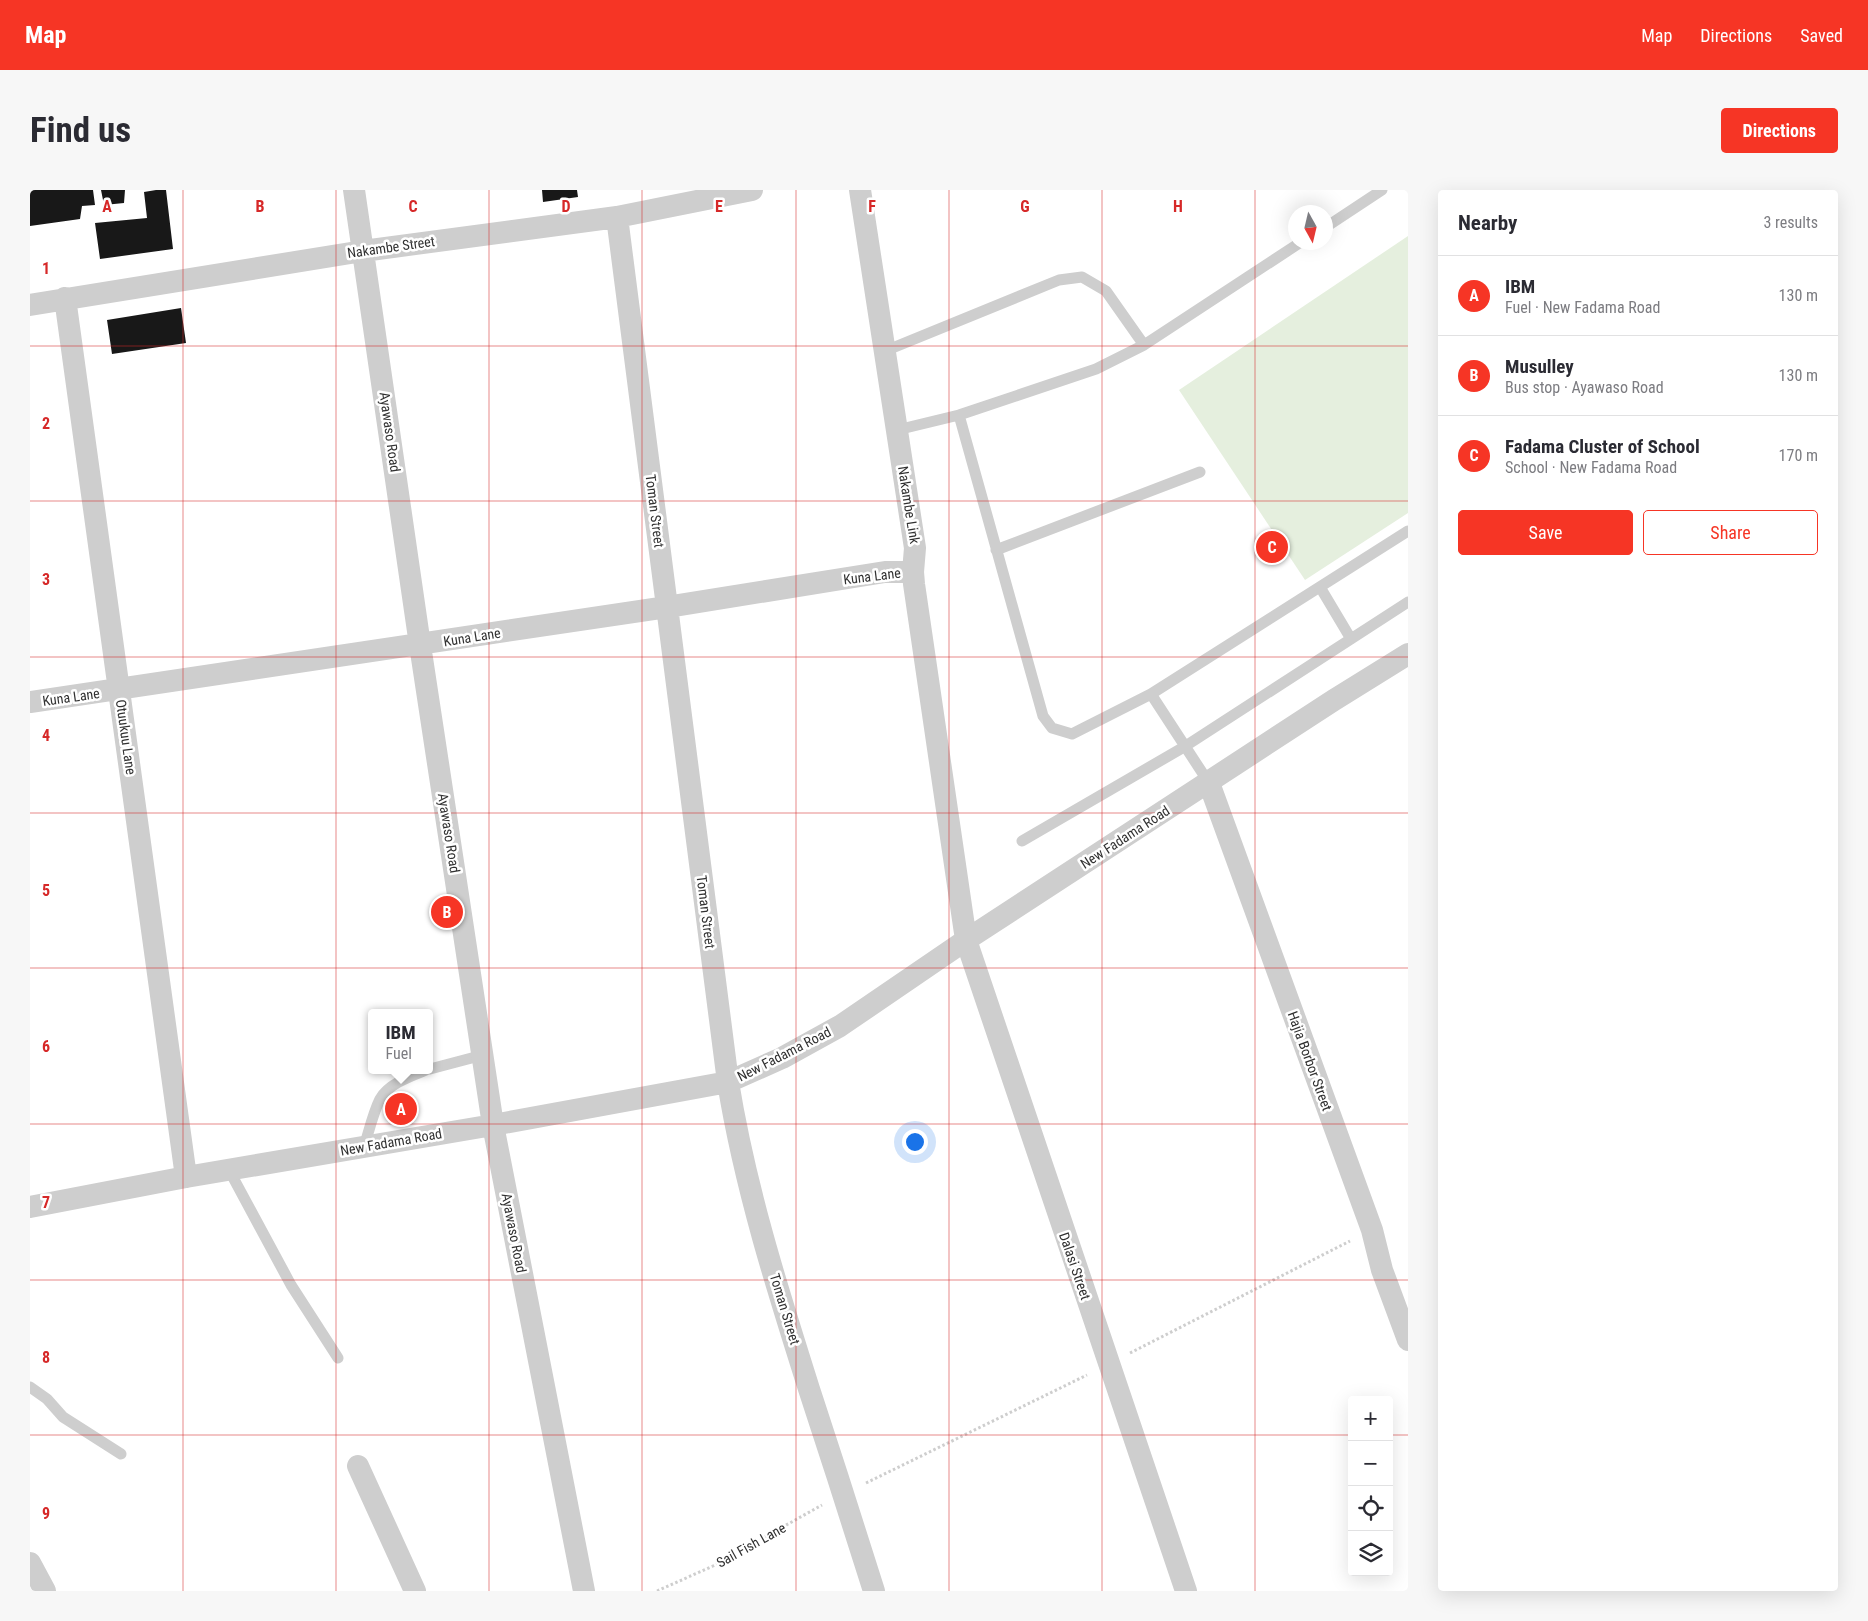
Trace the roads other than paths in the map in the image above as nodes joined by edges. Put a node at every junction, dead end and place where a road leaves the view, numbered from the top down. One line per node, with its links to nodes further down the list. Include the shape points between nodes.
1 (354, 190): 8 (street, Ayawaso Road)
2 (752, 190): 5 (street, Nakambe Street)
3 (860, 190): 12 (street, Nakambe Link)
4 (1382, 190): 6 (lane)
5 (617, 217): 8 (street, Nakambe Street); 21 (street, Toman Street)
6 (1333, 222)
7 (1289, 250): 11 (lane)
8 (364, 251): 9 (street, Nakambe Street); 23 (street, Ayawaso Road)
9 (65, 298): 10 (street, Nakambe Street); 25 (street, Otuukuu Lane)
10 (30, 304)
11 (1144, 345): 12 (lane, via 1106,291 1082,277 1059,280); 13 (lane, via 1096,369)
12 (885, 352): 14 (street, Nakambe Link)
13 (959, 416): 14 (lane); 17 (lane)
14 (897, 430): 18 (street, Nakambe Link, via 915,548)
15 (1200, 472): 17 (lane)
16 (1408, 531): 19 (lane)
17 (996, 550): 26 (lane, via 1043,716 1052,728 1072,734)
18 (913, 572): 21 (street, Kuna Lane, via 885,572); 31 (street, Nakambe Link)
19 (1320, 587): 22 (lane); 26 (lane)
20 (1408, 602): 22 (lane)
21 (667, 607): 23 (street, Kuna Lane); 35 (street, Toman Street)
22 (1351, 638): 28 (lane)
23 (420, 645): 25 (street, Kuna Lane); 32 (street, Ayawaso Road)
24 (1408, 654): 29 (street, New Fadama Road)
25 (120, 690): 27 (street, Kuna Lane); 39 (street, Otuukuu Lane)
26 (1150, 694): 28 (lane)
27 (30, 702)
28 (1184, 747): 29 (lane); 30 (lane)
29 (1209, 783): 31 (street, New Fadama Road); 41 (street, Hajia Borbor Street, via 1372,1230 1382,1270)
30 (1022, 842)
31 (966, 940): 35 (street, New Fadama Road, via 840,1026 782,1058); 51 (street, Dalasi Street)
32 (483, 1055): 33 (lane); 36 (street, Ayawaso Road)
33 (433, 1068)
34 (415, 1074): 37 (lane, via 391,1087 381,1097)
35 (728, 1082): 36 (street, New Fadama Road); 50 (street, Toman Street, via 753,1200 789,1326)
36 (493, 1124): 37 (street, New Fadama Road); 49 (street, Ayawaso Road)
37 (364, 1147): 38 (street, New Fadama Road)
38 (229, 1170): 39 (street, New Fadama Road); 42 (lane, via 291,1285)
39 (186, 1177): 40 (street, New Fadama Road)
40 (30, 1207)
41 (1408, 1340)
42 (338, 1358)
43 (30, 1387): 44 (lane, via 47,1399 63,1417)
44 (121, 1454)
45 (358, 1466): 48 (street)
46 (30, 1563): 47 (street)
47 (44, 1591)
48 (415, 1591)
49 (584, 1591)
50 (874, 1591)
51 (1186, 1591)

